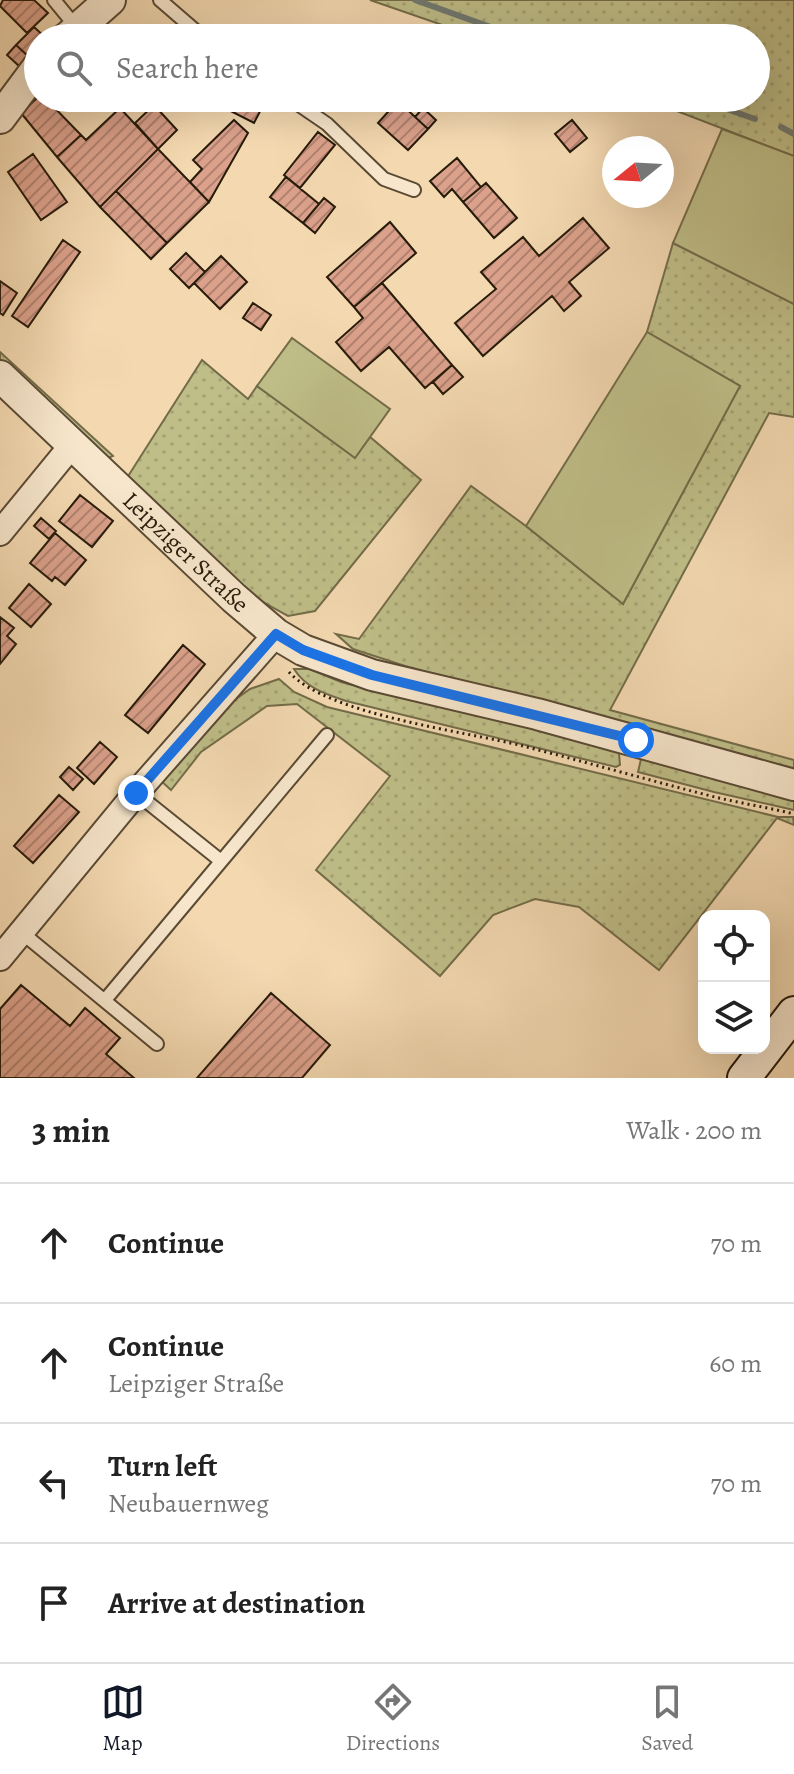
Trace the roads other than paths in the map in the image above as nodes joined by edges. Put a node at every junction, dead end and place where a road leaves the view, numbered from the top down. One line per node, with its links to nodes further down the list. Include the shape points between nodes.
1 (54, 0): 4 (lane)
2 (110, 0): 5 (street)
3 (160, 0): 6 (lane)
4 (67, 24)
5 (82, 24)
6 (188, 24)
7 (24, 86): 9 (street)
8 (309, 112): 10 (lane, via 384,179)
9 (0, 118)
10 (414, 190)
11 (0, 376): 12 (street, Leipziger Straße)
12 (72, 445): 13 (street); 14 (street, Leipziger Straße, via 234,598)
13 (0, 533)
14 (270, 641): 16 (street, Leipziger Straße, via 337,664); 17 (street)
15 (327, 735): 18 (lane)
16 (794, 785)
17 (136, 793): 18 (lane); 19 (street)
18 (221, 861): 21 (lane)
19 (21, 932): 20 (street); 21 (lane)
20 (0, 958)
21 (105, 1000): 23 (lane)
22 (794, 1013): 24 (main road)
23 (157, 1044)
24 (744, 1078)

